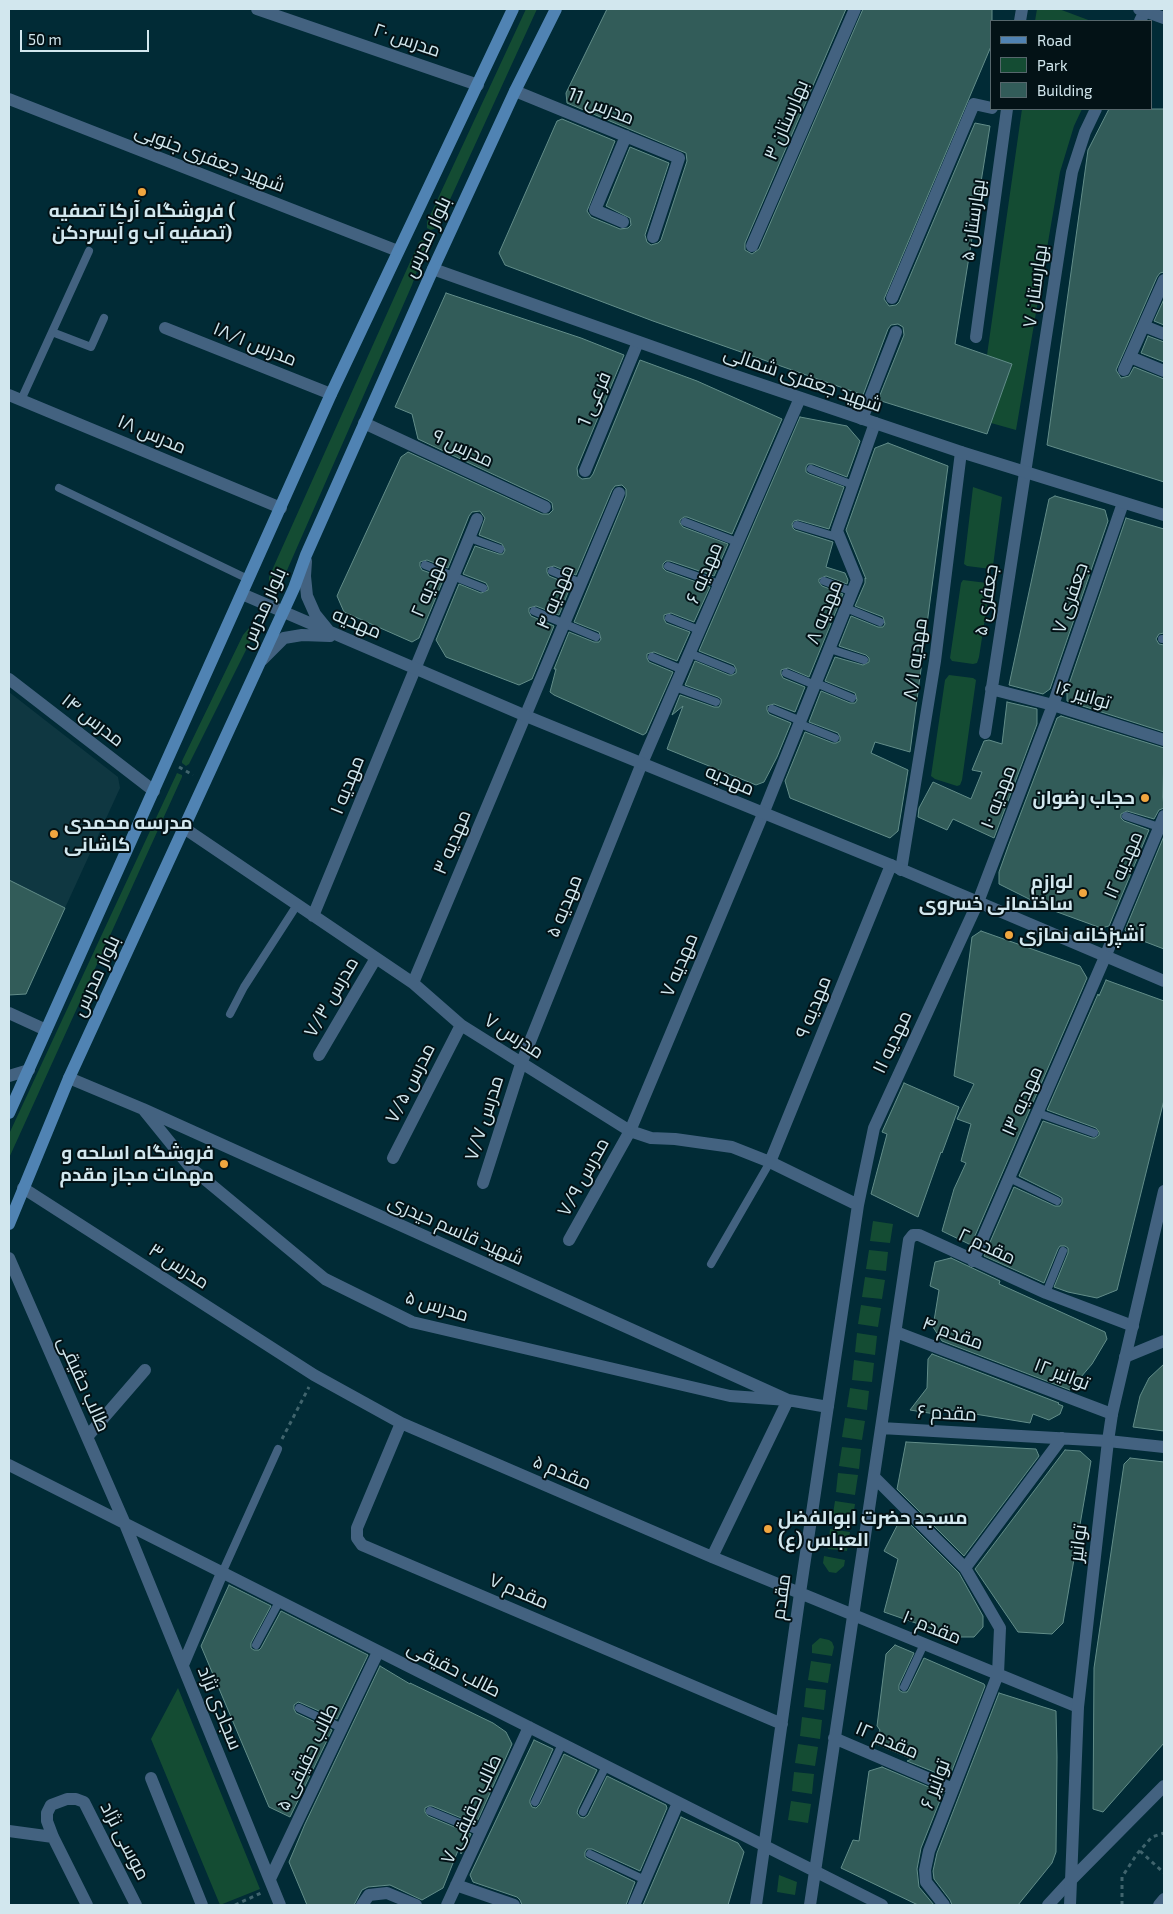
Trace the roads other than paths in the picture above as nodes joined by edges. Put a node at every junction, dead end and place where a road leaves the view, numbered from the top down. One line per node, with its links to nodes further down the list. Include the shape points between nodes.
1 (513, 9): 7 (main road, بلوار مدرس)
2 (556, 9): 8 (main road, بلوار مدرس)
3 (855, 9): 16 (street, بهارستان ۳)
4 (263, 10): 7 (street, مدرس ۲۰)
5 (1142, 12): 6 (street)
6 (1164, 18)
7 (478, 85): 18 (main road, بلوار مدرس)
8 (515, 91): 13 (street, مدرس 11); 19 (main road, بلوار مدرس)
9 (9, 99): 18 (street, شهید جعفری جنوبی)
10 (990, 108): 21 (street, via 974,104)
11 (1007, 110): 28 (street, بهارستان ۵)
12 (1096, 110): 42 (street, بهارستان ۷, via 1072,172)
13 (626, 136): 14 (street, via 595,210); 15 (street, مدرس 11, via 679,158)
14 (623, 222)
15 (653, 237)
16 (752, 246)
17 (89, 251): 25 (lane)
18 (398, 251): 33 (main road, بلوار مدرس)
19 (433, 269): 29 (street, شهید جعفری شمالی); 37 (main road, بلوار مدرس)
20 (1164, 280): 23 (street)
21 (892, 298)
22 (104, 318): 25 (lane, via 91,347)
23 (1144, 326): 27 (street); 30 (street)
24 (165, 328): 33 (street, مدرس ۱۸/۱)
25 (52, 332): 34 (lane)
26 (896, 332): 36 (street)
27 (1164, 334)
28 (976, 337)
29 (638, 342): 35 (street, شهید جعفری شمالی); 41 (street, فرعی 1)
30 (1130, 357): 31 (street); 32 (street)
31 (1124, 370)
32 (1164, 371)
33 (332, 394): 48 (main road, بلوار مدرس)
34 (15, 397): 48 (street, مدرس ۱۸)
35 (800, 398): 36 (street, شهید جعفری شمالی); 55 (street, مهدیه ۶)
36 (862, 418): 38 (street, شهید جعفری شمالی)
37 (364, 423): 47 (street, مدرس ۹); 57 (main road, بلوار مدرس)
38 (875, 423): 39 (street, شهید جعفری شمالی); 43 (street, مهدیه ۸)
39 (961, 452): 42 (street, شهید جعفری شمالی); 106 (street, مهدیه ۸/۱, via 935,661)
40 (811, 469): 43 (lane)
41 (585, 471)
42 (1026, 472): 46 (street, شهید جعفری شمالی); 90 (street, جعفری ۵)
43 (853, 485): 54 (street, مهدیه ۸, via 837,531)
44 (59, 488): 62 (lane)
45 (619, 493): 64 (street, مهدیه ۴)
46 (1123, 503): 49 (street, شهید جعفری شمالی); 93 (street, جعفری ۷)
47 (546, 506)
48 (281, 508): 62 (main road, بلوار مدرس)
49 (1164, 515)
50 (477, 519): 53 (street, مهدیه ۲)
51 (685, 522): 55 (lane)
52 (797, 525): 54 (lane)
53 (470, 538): 56 (lane); 61 (street, مهدیه ۲)
54 (840, 538): 67 (street, مهدیه ۸, via 858,580)
55 (737, 542): 65 (street, مهدیه ۶)
56 (500, 549)
57 (306, 555): 71 (main road, بلوار مدرس); 77 (street, via 304,576 307,596 327,629)
58 (425, 565): 61 (lane)
59 (668, 566): 65 (lane)
60 (552, 571): 64 (lane)
61 (453, 576): 66 (lane); 83 (street, مهدیه ۲)
62 (248, 580): 68 (main road, بلوار مدرس)
63 (824, 581): 67 (lane)
64 (581, 583): 74 (street, مهدیه ۴)
65 (719, 584): 75 (street, مهدیه ۶)
66 (483, 588)
67 (853, 592): 69 (street, مهدیه ۸)
68 (242, 594): 71 (street, مهدیه); 101 (main road, بلوار مدرس)
69 (846, 608): 73 (lane); 78 (street, مهدیه ۸)
70 (534, 611): 74 (lane)
71 (283, 612): 77 (street, مهدیه); 82 (main road, بلوار مدرس)
72 (669, 618): 75 (lane)
73 (880, 622)
74 (564, 624): 76 (lane); 95 (street, مهدیه ۴)
75 (699, 630): 79 (street, مهدیه ۶)
76 (596, 637)
77 (342, 638): 82 (street, via 318,634 284,638); 83 (street, مهدیه)
78 (830, 649): 81 (lane); 88 (street, مهدیه ۸)
79 (689, 653): 84 (street, مهدیه ۶); 85 (lane)
80 (652, 657): 84 (lane)
81 (864, 660)
82 (260, 662): 105 (main road, بلوار مدرس)
83 (414, 668): 95 (street, مهدیه); 109 (street, مهدیه ۱)
84 (682, 670): 89 (street, مهدیه ۶)
85 (731, 670)
86 (786, 672): 88 (lane)
87 (9, 679): 101 (street, مدرس ۱۴)
88 (816, 684): 91 (lane); 96 (street, مهدیه ۸)
89 (675, 687): 92 (lane); 100 (street, مهدیه ۶)
90 (991, 689): 93 (street, توانیر ۱۶); 97 (street, جعفری ۵)
91 (852, 698)
92 (716, 702)
93 (1053, 705): 99 (street, توانیر ۱۶); 107 (street, مهدیه ۱۰)
94 (772, 709): 96 (lane)
95 (526, 716): 100 (street, مهدیه); 113 (street, مهدیه ۳)
96 (800, 722): 98 (lane); 102 (street, مهدیه ۸)
97 (985, 733)
98 (835, 738)
99 (1164, 740)
100 (642, 763): 102 (street, مهدیه); 119 (street, مهدیه ۵)
101 (154, 791): 117 (main road, بلوار مدرس)
102 (763, 814): 106 (street, مهدیه); 126 (street, مهدیه ۷)
103 (1126, 816): 104 (lane)
104 (1162, 822): 110 (street, مهدیه ۱۲)
105 (184, 828): 108 (street, مدرس ۷); 122 (main road, بلوار مدرس)
106 (896, 867): 107 (street, مهدیه); 129 (street, مهدیه ۹)
107 (978, 902): 110 (street, مهدیه); 135 (street, مهدیه ۱۱, via 878,1117)
108 (297, 905): 109 (street, مدرس ۷); 115 (lane, via 244,986)
109 (314, 916): 111 (street, مدرس ۷)
110 (1105, 956): 112 (street, مهدیه); 125 (street, مهدیه ۱۳)
111 (376, 958): 113 (street, مدرس ۷); 118 (street, مدرس ۷/۳)
112 (1164, 981)
113 (413, 982): 116 (street, مدرس ۷)
114 (9, 1013): 117 (street)
115 (230, 1014)
116 (461, 1024): 119 (street, مدرس ۷); 128 (street, مدرس ۷/۵)
117 (46, 1030): 120 (main road, بلوار مدرس)
118 (319, 1055)
119 (521, 1064): 126 (street, مدرس ۷); 131 (street, مدرس ۷/۷)
120 (29, 1070): 121 (street); 124 (main road, بلوار مدرس)
121 (9, 1076)
122 (69, 1078): 123 (street, شهید قاسم حیدری); 132 (main road, بلوار مدرس)
123 (143, 1109): 150 (street, شهید قاسم حیدری); 150 (street, مدرس ۵, via 190,1166 325,1279 412,1322 730,1396)
124 (9, 1113)
125 (1038, 1113): 127 (lane); 130 (street, مهدیه ۱۳)
126 (630, 1131): 129 (street, مدرس ۷, via 651,1138 675,1138 732,1147); 137 (street, مدرس ۷/۹)
127 (1094, 1133)
128 (393, 1158)
129 (770, 1162): 135 (street, مدرس ۷); 141 (lane)
130 (1009, 1178): 134 (lane); 140 (street, مهدیه ۱۳)
131 (483, 1183)
132 (23, 1188): 136 (main road, بلوار مدرس); 149 (street, مدرس ۳)
133 (1164, 1191): 143 (street, توانیر)
134 (1058, 1202)
135 (858, 1205): 151 (street, مقدم)
136 (9, 1224)
137 (569, 1240)
138 (1063, 1251): 142 (lane)
139 (9, 1258): 155 (street, طالب حقیقی)
140 (973, 1261): 142 (street, مقدم ۲); 144 (street, مقدم ۲, via 919,1235 913,1236 909,1240)
141 (711, 1264)
142 (1046, 1293): 143 (street, مقدم ۲)
143 (1133, 1326): 146 (street, توانیر)
144 (896, 1332): 148 (street, مقدم ۴); 154 (street)
145 (1164, 1341): 146 (street)
146 (1126, 1357): 152 (street, توانیر)
147 (145, 1370): 155 (street)
148 (998, 1370): 152 (street, توانیر ۱۲)
149 (314, 1375): 153 (street, مقدم ۵)
150 (788, 1400): 151 (street, شهید قاسم حیدری); 163 (street)
151 (828, 1408): 166 (street, مقدم)
152 (1112, 1414): 157 (street, توانیر)
153 (401, 1423): 163 (street, مقدم ۵); 177 (street, مقدم ۷, via 357,1528 357,1538 362,1544)
154 (882, 1428): 156 (street, مقدم ۶); 161 (street)
155 (87, 1437): 162 (street, طالب حقیقی)
156 (1062, 1438): 157 (street, مقدم ۶); 164 (street)
157 (1108, 1441): 158 (street, مقدم ۶); 175 (street, توانیر)
158 (1164, 1447)
159 (278, 1449): 165 (lane)
160 (9, 1464): 162 (street, طالب حقیقی)
161 (874, 1477): 164 (street, توانیر ۶); 168 (street)
162 (125, 1524): 165 (street, طالب حقیقی); 172 (street, سجادی نژاد)
163 (712, 1557): 166 (street, مقدم ۵)
164 (965, 1568): 173 (street, توانیر ۶, via 1000,1628)
165 (222, 1573): 167 (street, طالب حقیقی); 172 (street)
166 (800, 1593): 168 (street, مقدم ۱۰); 177 (street, مقدم)
167 (279, 1602): 170 (lane); 171 (street, طالب حقیقی)
168 (852, 1615): 169 (street, مقدم ۱۰); 180 (street)
169 (924, 1644): 173 (street, مقدم ۱۰); 174 (lane)
170 (256, 1645)
171 (378, 1652): 178 (street, طالب حقیقی ۵); 179 (street, طالب حقیقی)
172 (183, 1665): 198 (street, سجادی نژاد)
173 (998, 1674): 175 (street, مقدم ۱۰); 185 (street, توانیر ۶)
174 (904, 1687)
175 (1078, 1707): 196 (street, توانیر)
176 (299, 1708): 178 (lane)
177 (782, 1724): 193 (street, مقدم)
178 (342, 1728): 198 (street, طالب حقیقی ۵)
179 (528, 1728): 181 (street, طالب حقیقی); 191 (street, طالب حقیقی ۷)
180 (834, 1738): 185 (street, مقدم ۱۲); 195 (street)
181 (562, 1744): 182 (street, طالب حقیقی); 186 (lane)
182 (606, 1766): 187 (street, طالب حقیقی); 189 (lane)
183 (151, 1778): 203 (street)
184 (1164, 1786): 196 (street)
185 (954, 1789): 213 (street, توانیر ۶, via 925,1870 926,1882)
186 (535, 1802)
187 (678, 1803): 193 (street, طالب حقیقی); 197 (street)
188 (430, 1812): 191 (lane)
189 (583, 1812)
190 (9, 1831): 192 (street)
191 (481, 1832): 199 (street, طالب حقیقی ۷)
192 (53, 1837): 201 (street, موسی نژاد); 202 (street, موسی نژاد, via 47,1821 50,1805 66,1799 84,1802)
193 (765, 1847): 195 (street, طالب حقیقی); 210 (street, مقدم)
194 (590, 1854): 197 (lane)
195 (814, 1872): 211 (street); 212 (street, طالب حقیقی)
196 (1072, 1879): 214 (street); 215 (street, توانیر)
197 (645, 1880): 209 (street)
198 (271, 1883): 204 (street, سجادی نژاد)
199 (456, 1885): 207 (street, طالب حقیقی ۷); 208 (street)
200 (1164, 1899): 216 (street)
201 (87, 1905)
202 (136, 1905)
203 (202, 1905)
204 (280, 1905)
205 (362, 1905): 206 (street, via 369,1895 387,1893)
206 (416, 1905)
207 (447, 1905)
208 (514, 1905)
209 (634, 1905)
210 (756, 1905)
211 (810, 1905)
212 (882, 1905)
213 (944, 1905)
214 (1048, 1905)
215 (1070, 1905)
216 (1158, 1905)

